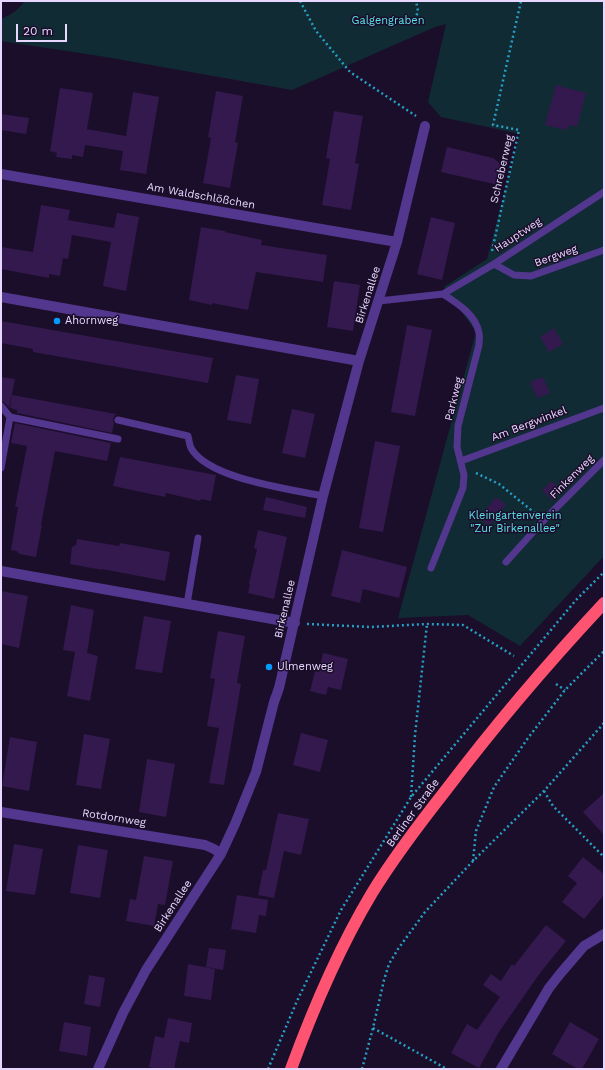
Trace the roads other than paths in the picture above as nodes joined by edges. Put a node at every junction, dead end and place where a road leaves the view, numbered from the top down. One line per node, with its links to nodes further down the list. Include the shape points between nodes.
1 (425, 126): 4 (street, Birkenallee)
2 (1, 174): 4 (street, Am Waldschlößchen)
3 (604, 192): 6 (lane, Hauptweg)
4 (398, 242): 9 (street, Birkenallee)
5 (604, 250): 6 (lane, Bergweg, via 531,276 514,275)
6 (491, 266): 7 (lane, Hauptweg)
7 (443, 294): 9 (lane); 17 (lane, Parkweg, via 462,306 480,332 458,426 457,447)
8 (1, 297): 10 (street)
9 (379, 302): 10 (street, Birkenallee)
10 (359, 361): 19 (street, Birkenallee)
11 (1, 406): 13 (lane)
12 (604, 408): 17 (lane, Am Bergwinkel)
13 (10, 417): 15 (lane); 18 (lane)
14 (118, 420): 19 (lane, via 188,436 190,447 202,460 223,472 243,479)
15 (118, 439)
16 (604, 460): 21 (lane, Finkenweg)
17 (461, 461): 22 (lane, Parkweg, via 463,488)
18 (1, 468)
19 (323, 496): 26 (street, Birkenallee)
20 (198, 538): 25 (lane)
21 (506, 562)
22 (431, 568)
23 (1, 571): 25 (street)
24 (604, 603): 31 (highway, Berliner Straße, via 478,748 372,893 326,982)
25 (187, 604): 26 (street)
26 (295, 623): 28 (street, Birkenallee, via 256,772)
27 (1, 812): 28 (street, Rotdornweg, via 205,846)
28 (221, 854): 30 (street, Birkenallee, via 146,970 122,1013)
29 (604, 934): 32 (street, via 584,946 560,974)
30 (98, 1069)
31 (291, 1069)
32 (501, 1069)

